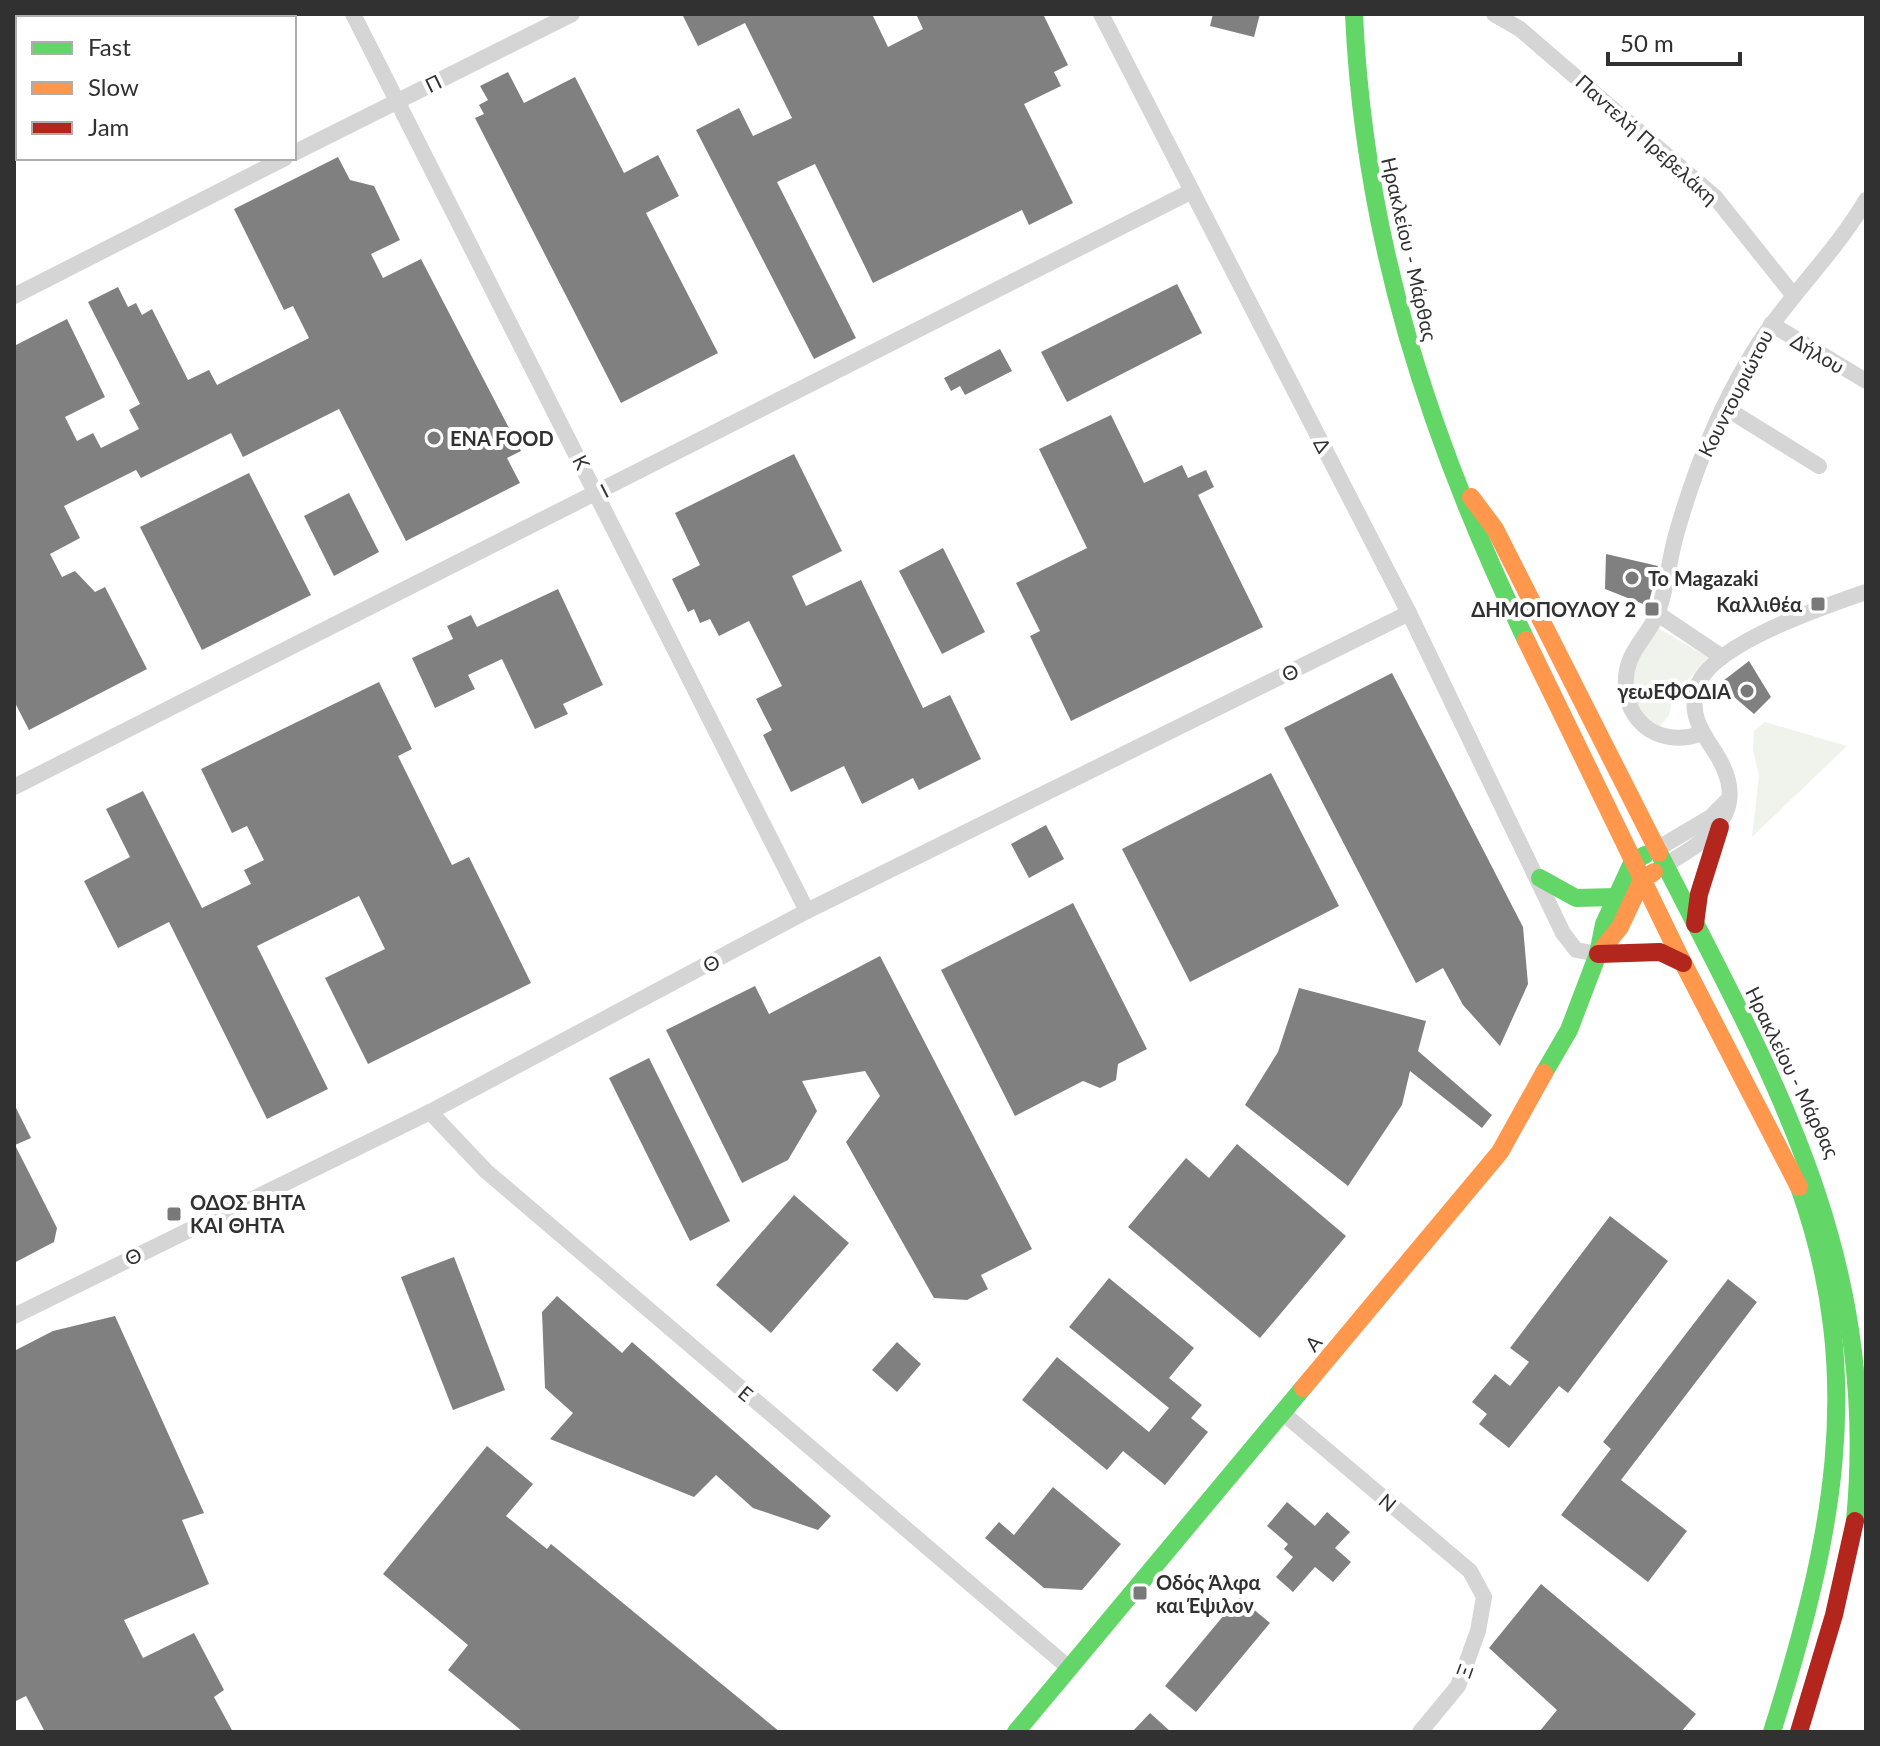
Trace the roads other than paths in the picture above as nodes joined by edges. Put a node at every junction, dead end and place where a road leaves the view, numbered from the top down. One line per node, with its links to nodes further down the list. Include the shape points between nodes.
1 (353, 14): 6 (street, Κ)
2 (572, 14): 6 (street, Π)
3 (1101, 14): 9 (street, Δ)
4 (1354, 14): 17 (main road, Ηρακλείου - Μάρθας, via 1365,155 1382,242 1403,330)
5 (1494, 14): 12 (street, Παντελή Πρεβελάκη, via 1520,29 1715,197)
6 (397, 101): 7 (street, Π); 18 (street, Κ)
7 (296, 152)
8 (281, 160): 11 (street)
9 (1192, 191): 18 (street, Ι); 20 (street, Δ)
10 (1866, 200): 12 (street, Κουντουριώτου, via 1845,235)
11 (14, 296)
12 (1794, 296): 13 (street, Κουντουριώτου)
13 (1771, 324): 14 (street, Δήλου); 15 (street, Κουντουριώτου)
14 (1866, 381)
15 (1724, 407): 16 (street); 21 (street, Κουντουριώτου, via 1692,480)
16 (1819, 466)
17 (1462, 486): 27 (main road, Ηρακλείου - Μάρθας, via 1495,529); 28 (main road, Ηρακλείου - Μάρθας, via 1477,538)
18 (598, 493): 24 (street, Ι); 32 (street, Κ)
19 (1866, 592): 22 (street, via 1810,611)
20 (1409, 613): 29 (street, Δ); 32 (street, Θ)
21 (1658, 614): 22 (street); 23 (street, Κουντουριώτου, via 1627,670 1628,699 1641,723 1660,738 1681,741)
22 (1722, 657): 23 (street, via 1696,689)
23 (1700, 734): 25 (street, via 1725,774)
24 (14, 787)
25 (1728, 800): 26 (street); 27 (street)
26 (1720, 827): 27 (street, via 1698,846); 33 (main road)
27 (1661, 857): 28 (main road); 30 (main road); 33 (main road, Ηρακλείου - Μάρθας)
28 (1633, 861): 30 (main road, Ηρακλείου - Μάρθας); 31 (main road, Α)
29 (1540, 878): 31 (main road, via 1583,902); 34 (street, Δ, via 1563,933 1576,950)
30 (1642, 880): 34 (main road, Α, via 1620,927); 35 (main road, Ηρακλείου - Μάρθας)
31 (1616, 897): 34 (main road, Α)
32 (807, 911): 36 (street, Θ)
33 (1695, 924): 41 (main road, Ηρακλείου - Μάρθας, via 1823,1186 1856,1326 1863,1417 1855,1518)
34 (1598, 954): 35 (main road, via 1660,952); 38 (main road, Α, via 1563,1042 1500,1152)
35 (1683, 963): 44 (main road, Ηρακλείου - Μάρθας, via 1799,1187 1829,1302 1837,1375 1830,1519 1811,1610)
36 (430, 1112): 37 (street, Θ); 40 (street, Ε, via 486,1171)
37 (14, 1316)
38 (1284, 1414): 39 (street, Ν, via 1470,1571); 40 (main road, Α)
39 (1484, 1597): 43 (street, Ξ, via 1458,1686)
40 (1068, 1667): 42 (main road, Α)
41 (1818, 1673): 45 (main road, Ηρακλείου - Μάρθας); 46 (main road)
42 (1016, 1732)
43 (1420, 1732)
44 (1772, 1732)
45 (1799, 1732)
46 (1816, 1732)

